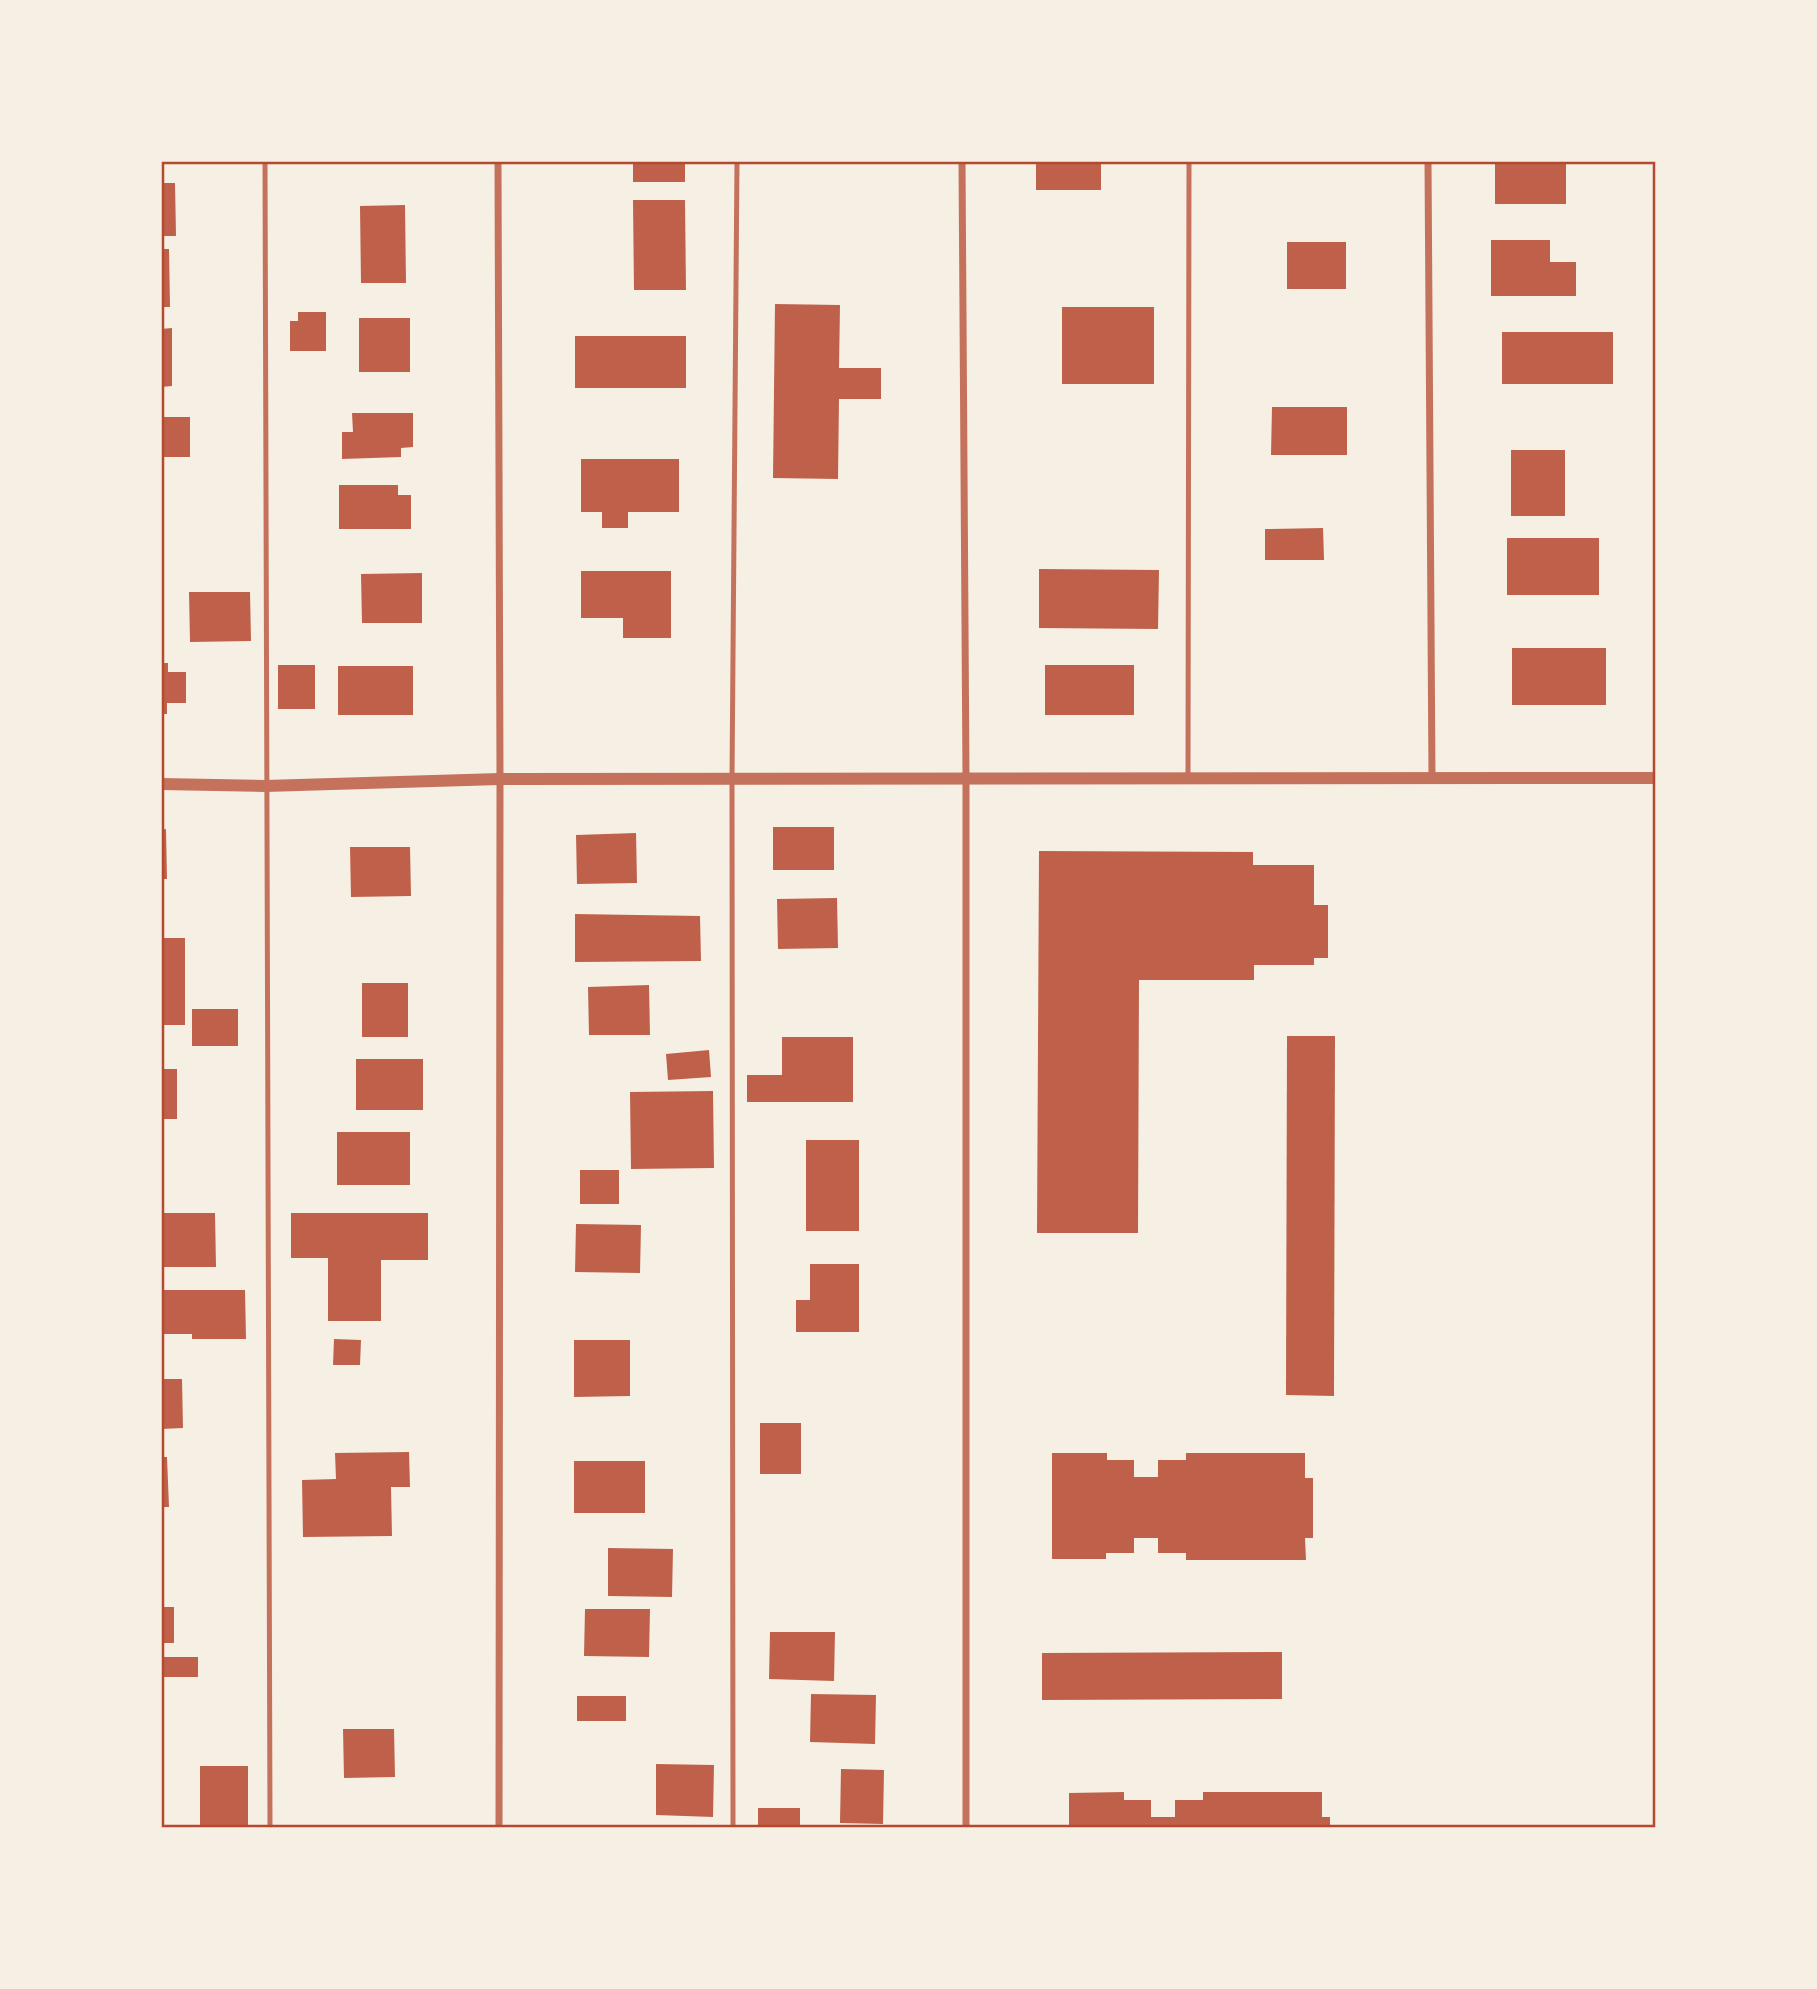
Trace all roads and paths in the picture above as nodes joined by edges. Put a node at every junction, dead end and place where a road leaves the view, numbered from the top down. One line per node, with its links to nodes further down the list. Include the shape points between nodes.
1 (265, 161): 14 (lane)
2 (498, 161): 10 (street)
3 (737, 161): 11 (lane)
4 (962, 161): 12 (street)
5 (1189, 161): 7 (lane)
6 (1428, 161): 8 (street)
7 (1188, 778): 8 (street); 12 (street)
8 (1432, 778): 9 (street)
9 (1656, 778)
10 (500, 779): 11 (street); 14 (street); 16 (street)
11 (732, 779): 12 (street); 17 (lane)
12 (966, 779): 18 (street)
13 (161, 784): 14 (street)
14 (265, 786): 15 (lane)
15 (270, 1828)
16 (499, 1828)
17 (733, 1828)
18 (966, 1828)

